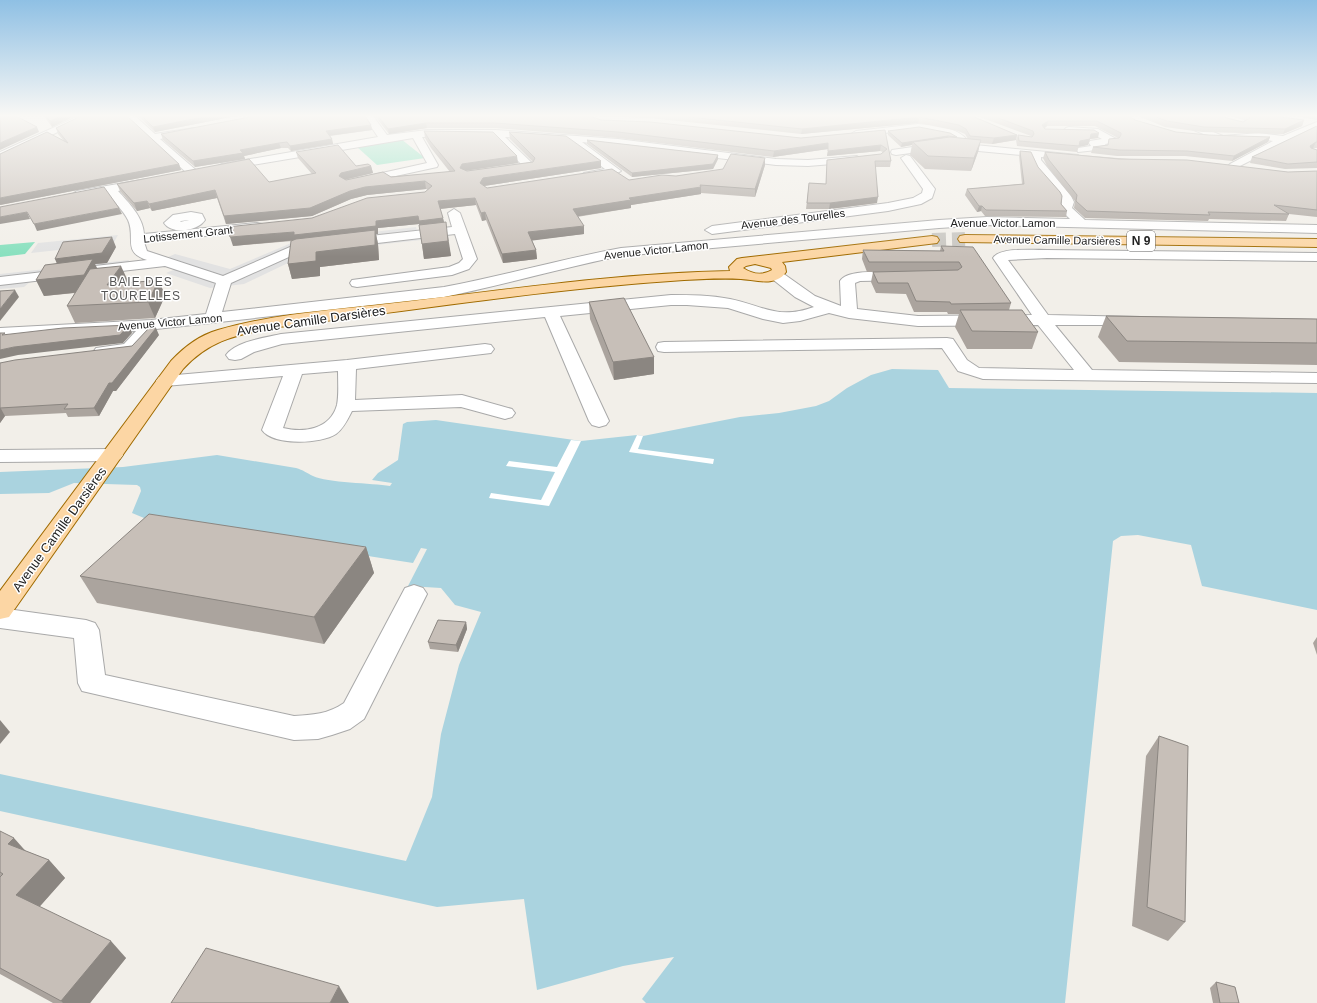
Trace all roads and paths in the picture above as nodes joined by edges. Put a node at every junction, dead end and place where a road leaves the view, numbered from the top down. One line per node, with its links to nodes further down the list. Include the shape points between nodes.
1 (185, 163): 17 (street, via 197,172)
2 (250, 163): 13 (street)
3 (433, 163): 21 (street)
4 (527, 163): 15 (street, via 530,166)
5 (603, 163): 16 (street)
6 (723, 163): 12 (street)
7 (905, 163): 33 (street, Avenue des Tourelles, via 930,189 928,195 917,201 888,208 693,233 656,240)
8 (1038, 163): 26 (street, via 1065,196 1068,202 1066,209)
9 (1240, 163): 11 (street)
10 (1220, 165): 11 (street)
11 (1234, 166): 14 (street)
12 (721, 167)
13 (215, 169)
14 (1255, 170)
15 (491, 171)
16 (615, 172): 18 (street); 19 (street)
17 (178, 176)
18 (577, 177)
19 (625, 179)
20 (155, 180): 22 (street)
21 (348, 183)
22 (110, 189): 23 (street); 30 (street, via 130,213)
23 (66, 197)
24 (454, 213): 29 (street)
25 (170, 223): 30 (street)
26 (1081, 223): 28 (street, Avenue Victor Lamon); 33 (street, Avenue Victor Lamon, via 955,223)
27 (268, 226): 30 (street, Lotissement Grant)
28 (1317, 229)
29 (459, 230): 42 (street, via 297,248); 43 (street, via 470,259 464,266 441,274)
30 (137, 234): 36 (street, via 138,250)
31 (967, 240): 32 (main road, Avenue Camille Darsières / N 9)
32 (1317, 244)
33 (621, 252): 49 (street, Avenue Victor Lamon, via 444,292)
34 (1317, 257): 51 (street, via 1047,254 1008,255 1000,258)
35 (763, 260): 37 (main road); 38 (main road, via 775,264); 38 (main road, via 865,246 934,241 851,251)
36 (166, 263): 41 (street); 42 (street)
37 (744, 269): 40 (main road); 64 (main road, Avenue Camille Darsières, via 556,288 241,328 222,334 190,351)
38 (778, 272): 40 (main road); 44 (street)
39 (920, 277): 46 (street, via 858,277 847,281)
40 (761, 278): 44 (street)
41 (0, 281)
42 (224, 281): 49 (street)
43 (357, 283)
44 (800, 295): 45 (street); 48 (street, via 803,308 794,313)
45 (828, 308): 46 (street); 48 (street, via 790,318 776,318)
46 (849, 312): 50 (street, via 918,321)
47 (551, 313): 48 (street, via 671,300 704,300 735,305); 59 (street, via 419,324 281,340 248,348); 67 (street)
48 (764, 314)
49 (212, 319): 53 (street, Avenue Victor Lamon)
50 (933, 320): 51 (street); 55 (street)
51 (1043, 320): 52 (street); 62 (street)
52 (1153, 321)
53 (150, 325): 54 (street, Avenue Victor Lamon); 58 (street, via 129,348)
54 (0, 333)
55 (947, 342): 56 (street); 62 (street, via 962,368 971,372)
56 (664, 347)
57 (485, 349): 60 (street)
58 (85, 354)
59 (235, 355)
60 (347, 365): 61 (street); 65 (street)
61 (295, 369): 64 (street); 65 (street, via 272,430 277,434 311,436 326,432 335,425)
62 (1087, 375): 63 (street)
63 (1317, 378)
64 (165, 381): 69 (main road, Avenue Camille Darsières)
65 (346, 406): 66 (street, via 462,401)
66 (505, 413)
67 (599, 421)
68 (0, 456): 69 (street)
69 (113, 456): 71 (main road, Avenue Camille Darsières)
70 (414, 594): 72 (street, via 354,711 341,721 294,728 92,683 86,630)
71 (0, 610)
72 (0, 618)

